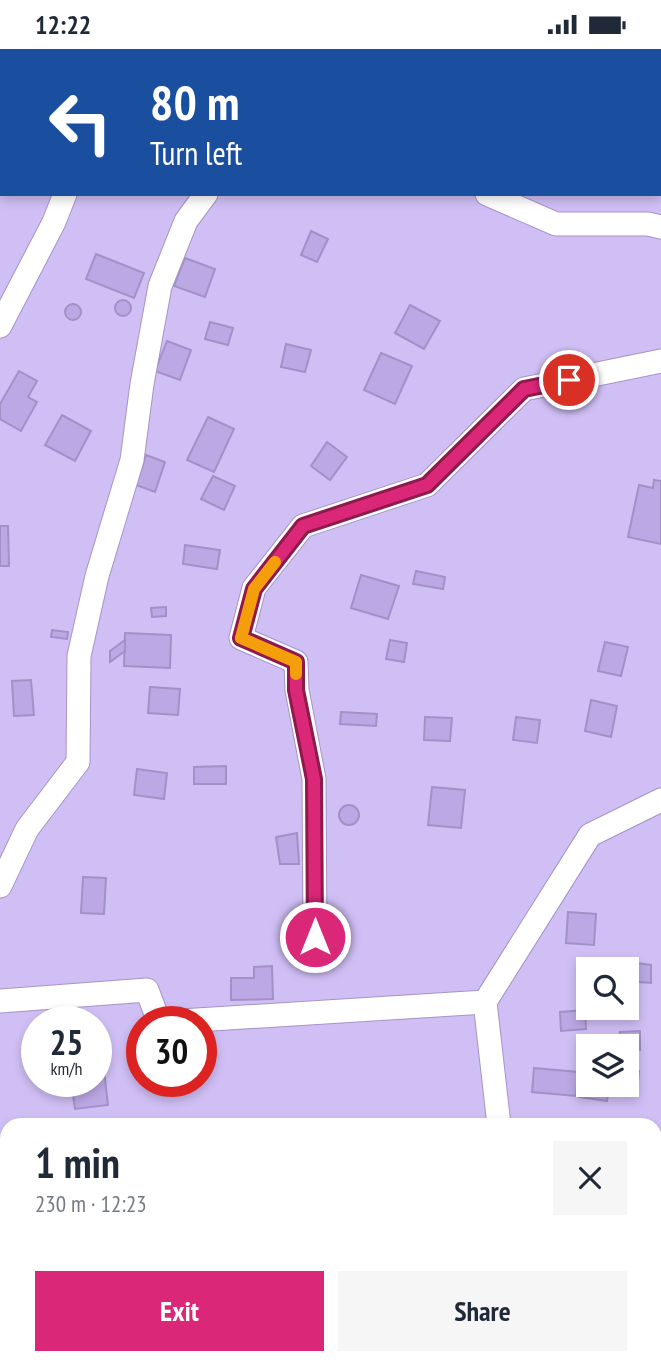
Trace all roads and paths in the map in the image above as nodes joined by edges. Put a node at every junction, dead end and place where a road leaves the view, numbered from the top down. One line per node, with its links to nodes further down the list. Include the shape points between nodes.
1 (64, 196): 5 (street)
2 (205, 196): 8 (street, via 186,221 160,286 132,460 97,576 79,656 78,762 27,829)
3 (491, 196): 4 (street, via 556,224)
4 (661, 227)
5 (0, 325)
6 (661, 361): 9 (street, via 524,389 427,485 303,526 254,589 241,638 296,662 296,690 314,779)
7 (661, 800): 11 (street, via 590,835)
8 (0, 886)
9 (315, 937)
10 (0, 1002): 12 (street, via 147,990)
11 (485, 1002): 13 (street); 14 (street)
12 (153, 1006)
13 (217, 1019)
14 (498, 1118)

